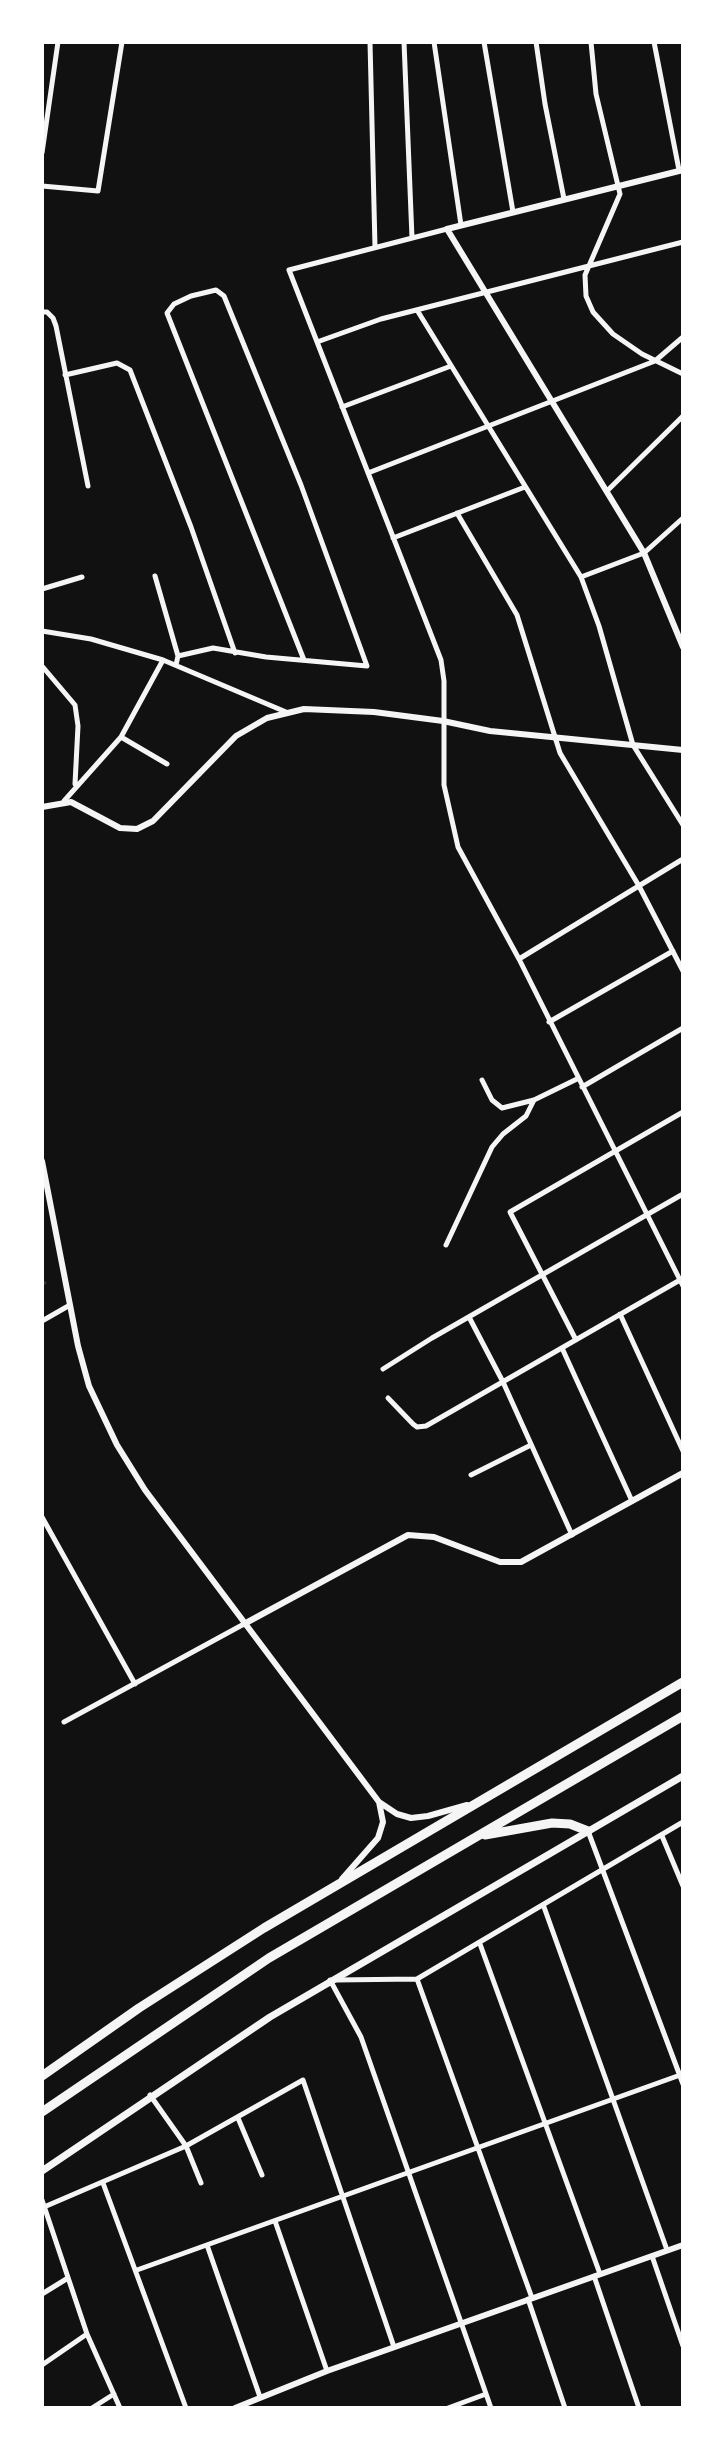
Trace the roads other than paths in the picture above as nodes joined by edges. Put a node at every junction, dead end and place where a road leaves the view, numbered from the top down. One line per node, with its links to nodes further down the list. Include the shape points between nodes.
1 (58, 42): 10 (street)
2 (122, 42): 13 (street, via 98,191)
3 (370, 42): 20 (street)
4 (404, 42): 18 (street)
5 (434, 42): 16 (street)
6 (484, 42): 15 (street)
7 (536, 42): 14 (street)
8 (591, 42): 12 (street, via 596,94)
9 (654, 42): 11 (street)
10 (42, 153)
11 (681, 170): 12 (street)
12 (616, 185): 14 (street); 21 (street, via 619,197)
13 (42, 186)
14 (564, 199): 15 (street)
15 (513, 212): 16 (street)
16 (461, 225): 17 (street)
17 (447, 229): 18 (street); 22 (street)
18 (412, 238): 20 (street)
19 (683, 242): 21 (street)
20 (375, 247): 26 (street, via 289,270)
21 (588, 267): 22 (street); 27 (street, via 585,289 599,320 622,342)
22 (486, 293): 23 (street); 31 (street)
23 (417, 310): 26 (street); 28 (street)
24 (42, 312): 30 (street, via 53,318)
25 (683, 337): 27 (street)
26 (317, 342): 32 (street)
27 (655, 361): 29 (street); 31 (street)
28 (451, 366): 32 (street); 34 (street)
29 (683, 374)
30 (65, 375): 36 (street); 49 (street, via 117,363 130,370)
31 (552, 402): 34 (street); 38 (street)
32 (342, 407): 35 (street)
33 (683, 416): 38 (street)
34 (488, 426): 35 (street); 37 (street)
35 (368, 473): 41 (street)
36 (88, 486)
37 (525, 487): 39 (street); 45 (street)
38 (607, 491): 42 (street)
39 (457, 513): 41 (street); 58 (street, via 517,615)
40 (683, 518): 42 (street)
41 (393, 538): 56 (street, via 441,660)
42 (644, 553): 45 (street); 48 (street)
43 (155, 576): 50 (street)
44 (82, 577): 46 (street)
45 (581, 577): 59 (street)
46 (42, 589)
47 (42, 631): 51 (street)
48 (683, 647)
49 (235, 653): 50 (street, via 213,648); 52 (street)
50 (178, 656): 53 (street)
51 (163, 660): 53 (street); 57 (street)
52 (304, 660): 52 (street, via 367,666 224,296 216,290 191,296 167,313)
53 (176, 665): 55 (street)
54 (42, 666): 62 (street, via 75,705)
55 (286, 712): 56 (street, via 327,708); 63 (street, via 236,736 146,826 120,828)
56 (443, 721): 58 (street); 69 (street, via 444,785 453,833)
57 (121, 737): 61 (street); 62 (street)
58 (554, 737): 59 (street); 67 (street)
59 (633, 745): 60 (street); 65 (street)
60 (683, 750)
61 (167, 764)
62 (75, 786): 63 (street)
63 (64, 801): 64 (street)
64 (42, 807)
65 (683, 825)
66 (683, 859): 67 (street)
67 (639, 886): 68 (street); 69 (street)
68 (673, 951): 70 (street); 71 (street)
69 (519, 959): 71 (street)
70 (683, 971)
71 (549, 1022): 73 (street)
72 (683, 1028): 75 (street)
73 (577, 1079): 75 (street); 76 (street)
74 (482, 1080): 76 (street, via 502,1108)
75 (582, 1087): 78 (street)
76 (534, 1100): 82 (street, via 526,1116 492,1147)
77 (683, 1112): 78 (street)
78 (613, 1152): 81 (street); 83 (street, via 510,1212)
79 (42, 1161): 85 (street)
80 (683, 1194): 81 (street)
81 (646, 1215): 83 (street); 84 (street)
82 (446, 1245)
83 (542, 1275): 87 (street); 89 (street)
84 (682, 1281): 86 (street)
85 (70, 1305): 88 (street); 101 (street, via 89,1386 117,1445)
86 (620, 1314): 89 (street); 95 (street)
87 (469, 1317): 91 (street); 92 (street)
88 (42, 1321)
89 (576, 1340): 90 (street)
90 (562, 1348): 92 (street); 98 (street)
91 (383, 1369)
92 (503, 1382): 93 (street, via 421,1427); 94 (street)
93 (388, 1398)
94 (531, 1445): 97 (street); 100 (street)
95 (683, 1451)
96 (683, 1473): 98 (street)
97 (471, 1475)
98 (633, 1502): 100 (street)
99 (42, 1517): 103 (street)
100 (572, 1535): 101 (street, via 514,1563 434,1537 408,1535)
101 (244, 1624): 103 (street); 107 (street)
102 (683, 1682): 108 (highway)
103 (135, 1684): 105 (street)
104 (683, 1716): 112 (highway)
105 (64, 1722)
106 (683, 1776): 110 (main road)
107 (379, 1802): 108 (street, via 411,1818); 114 (street, via 383,1822 378,1838)
108 (478, 1802): 114 (highway)
109 (683, 1822): 111 (street)
110 (588, 1831): 112 (highway, via 552,1823); 113 (street); 119 (main road)
111 (662, 1836): 113 (street); 115 (street)
112 (474, 1837): 125 (highway, via 269,1958)
113 (605, 1870): 116 (street); 120 (street)
114 (339, 1883): 121 (highway, via 150,2001)
115 (683, 1886)
116 (544, 1907): 117 (street); 124 (street)
117 (480, 1944): 118 (street); 127 (street)
118 (417, 1979): 119 (street); 129 (street)
119 (330, 1980): 123 (main road); 131 (street, via 361,2037)
120 (681, 2074): 122 (street); 124 (street)
121 (42, 2076)
122 (683, 2084)
123 (150, 2095): 128 (street); 130 (main road)
124 (613, 2099): 127 (street); 140 (street)
125 (42, 2112)
126 (238, 2118): 128 (street); 132 (street); 135 (street, via 303,2080)
127 (546, 2123): 129 (street); 143 (street)
128 (186, 2146): 133 (street); 134 (street)
129 (478, 2148): 131 (street); 146 (street)
130 (42, 2171)
131 (408, 2173): 135 (street); 147 (street)
132 (262, 2175)
133 (103, 2183): 136 (street); 142 (street)
134 (201, 2183)
135 (343, 2196): 137 (street); 150 (street)
136 (43, 2203): 144 (street)
137 (275, 2221): 138 (street); 152 (street)
138 (207, 2245): 142 (street); 155 (street)
139 (683, 2245): 140 (street)
140 (667, 2250): 141 (street)
141 (652, 2256): 143 (street); 149 (street)
142 (137, 2270): 158 (street)
143 (597, 2275): 146 (street); 163 (street)
144 (68, 2278): 145 (street); 148 (street)
145 (42, 2294)
146 (530, 2299): 147 (street); 162 (street)
147 (461, 2323): 150 (street); 154 (street)
148 (87, 2334): 151 (street); 153 (street)
149 (683, 2346)
150 (394, 2347): 152 (street)
151 (42, 2365)
152 (327, 2371): 155 (street)
153 (114, 2394): 156 (street); 157 (street)
154 (486, 2394): 160 (street); 161 (street)
155 (260, 2397): 159 (street)
156 (92, 2408)
157 (120, 2408)
158 (186, 2408)
159 (235, 2408)
160 (448, 2408)
161 (491, 2408)
162 (565, 2408)
163 (639, 2408)

